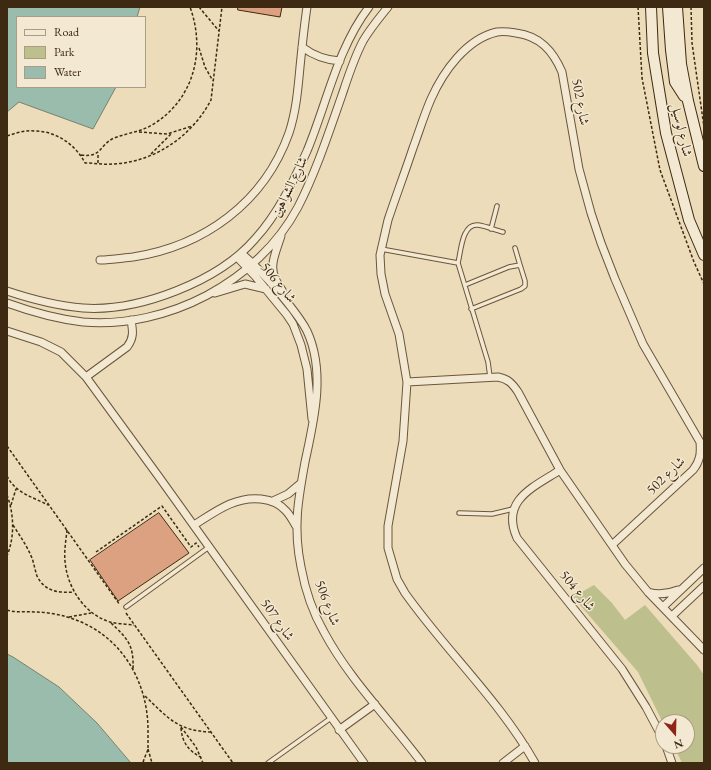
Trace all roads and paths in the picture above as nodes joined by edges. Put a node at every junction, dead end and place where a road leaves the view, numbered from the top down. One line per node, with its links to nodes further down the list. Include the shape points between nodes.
1 (190, 7): 12 (path, via 197,28)
2 (199, 7): 11 (path)
3 (222, 7): 11 (path)
4 (307, 7): 13 (street)
5 (369, 7): 14 (street, شارع الشواهين)
6 (388, 7): 29 (street, شارع الشواهين, via 363,41 298,207)
7 (650, 7): 33 (street, شارع لوسيل, via 653,53 666,133 689,220)
8 (668, 7): 16 (street, via 675,82)
9 (677, 7): 16 (street, شارع لوسيل, via 681,64)
10 (691, 7): 18 (path, via 692,43)
11 (219, 31): 15 (path)
12 (198, 46): 15 (path); 19 (path, via 193,75 178,102 152,125)
13 (302, 47): 14 (street, via 319,57); 35 (street, via 296,102 289,132 273,166 248,199 215,227 178,246 142,255)
14 (340, 61): 34 (street, شارع الشواهين, via 307,150 288,190 256,239)
15 (213, 81): 17 (path, via 210,100)
16 (688, 101): 26 (street, شارع لوسيل)
17 (194, 125): 20 (path); 24 (path, via 181,138)
18 (704, 127)
19 (138, 132): 20 (path); 22 (path, via 110,140)
20 (172, 133): 24 (path)
21 (7, 136): 23 (path, via 36,131 51,134 62,138)
22 (98, 153): 23 (path); 25 (path)
23 (81, 155): 25 (path, via 85,163)
24 (150, 156): 25 (path, via 114,164)
25 (98, 163)
26 (704, 166)
27 (497, 206): 28 (lane)
28 (491, 228): 30 (lane); 36 (lane, via 478,225 467,229)
29 (281, 232): 38 (street, شارع الشواهين); 44 (street, شارع 506, via 272,268)
30 (503, 232)
31 (515, 248): 37 (lane)
32 (381, 249): 36 (lane); 50 (street, شارع 502, via 381,274 399,334); 68 (street, شارع 502, via 388,220 431,99 457,58 468,47 498,32 533,38 546,47 562,72 579,169 591,213 615,279 644,344 700,442 698,463 693,470)
33 (704, 254)
34 (239, 255): 38 (street, شارع 506); 41 (street, شارع الشواهين, via 194,284 122,306 83,308 54,304)
35 (100, 260)
36 (458, 263): 39 (lane)
37 (520, 264): 39 (lane); 45 (lane, via 525,286)
38 (250, 265): 40 (street, شارع 506); 42 (street, شارع الشواهين, via 235,278); 44 (street, شارع 506)
39 (465, 286): 45 (lane)
40 (266, 289): 42 (street, via 245,284); 51 (street, شارع 506, via 287,315 297,334 307,369)
41 (7, 290)
42 (210, 293): 46 (street, شارع الشواهين, via 178,308)
43 (7, 303): 46 (street, شارع الشواهين, via 65,320)
44 (288, 303): 51 (street, شارع 506, via 305,327 314,351 317,384)
45 (471, 309): 49 (lane, via 488,362)
46 (131, 320): 48 (street, via 131,342)
47 (7, 332): 48 (street, شارع 507, via 41,342 61,352)
48 (86, 377): 64 (street, شارع 507)
49 (490, 377): 50 (street); 53 (street, via 505,378 514,386)
50 (407, 382): 96 (street, شارع 502, via 403,441 388,526 388,548 397,579 415,607)
51 (312, 423): 55 (street, شارع 506)
52 (7, 446): 60 (path)
53 (560, 470): 61 (street, via 526,492); 68 (street)
54 (7, 476): 56 (path)
55 (300, 484): 58 (street, via 288,494); 65 (street, شارع 506)
56 (16, 489): 59 (path); 60 (path)
57 (7, 495): 59 (path)
58 (273, 501): 64 (street, via 256,498 238,500); 65 (street, via 286,511)
59 (11, 505): 63 (path)
60 (50, 506): 66 (path)
61 (513, 509): 62 (lane, via 492,514); 92 (street, شارع 504, via 512,521 517,538 622,669)
62 (459, 513)
63 (13, 525): 71 (path); 75 (path, via 32,558 37,576 43,585 60,593)
64 (194, 525): 69 (street, شارع 507)
65 (296, 527): 90 (street, شارع 506, via 305,584 323,632)
66 (67, 530): 75 (path, via 64,560); 77 (path)
67 (196, 543): 70 (path, via 191,547 162,506)
68 (612, 544): 76 (street, via 624,564)
69 (209, 547): 78 (lane); 91 (street, شارع 507)
70 (96, 552)
71 (7, 556)
72 (704, 568): 74 (street)
73 (704, 586): 83 (street)
74 (682, 588): 76 (street, via 666,594); 79 (street)
75 (74, 592): 82 (path)
76 (648, 592): 79 (street)
77 (121, 606)
78 (126, 607)
79 (663, 607): 83 (street)
80 (7, 610): 84 (path, via 51,613)
81 (125, 612): 86 (path)
82 (91, 613): 84 (path); 85 (path)
83 (672, 616): 87 (street)
84 (68, 617): 88 (path, via 91,627 107,639)
85 (110, 622): 86 (path); 88 (path, via 125,636 131,648)
86 (134, 624): 95 (path)
87 (704, 650)
88 (134, 670): 89 (path)
89 (144, 696): 93 (path, via 168,719); 97 (path, via 148,718)
90 (375, 704): 94 (street); 105 (street, شارع 506)
91 (331, 718): 94 (street, شارع 507); 103 (lane)
92 (655, 724)
93 (181, 727): 95 (path, via 198,732); 98 (path); 98 (path, via 188,748)
94 (339, 730): 104 (street, شارع 507)
95 (211, 732): 102 (path)
96 (525, 746): 106 (street); 107 (street, شارع 502)
97 (148, 749): 99 (path); 100 (path)
98 (202, 758): 101 (path)
99 (143, 763)
100 (152, 763)
101 (203, 763)
102 (233, 763)
103 (268, 763)
104 (364, 763)
105 (422, 763)
106 (503, 763)
107 (535, 763)

